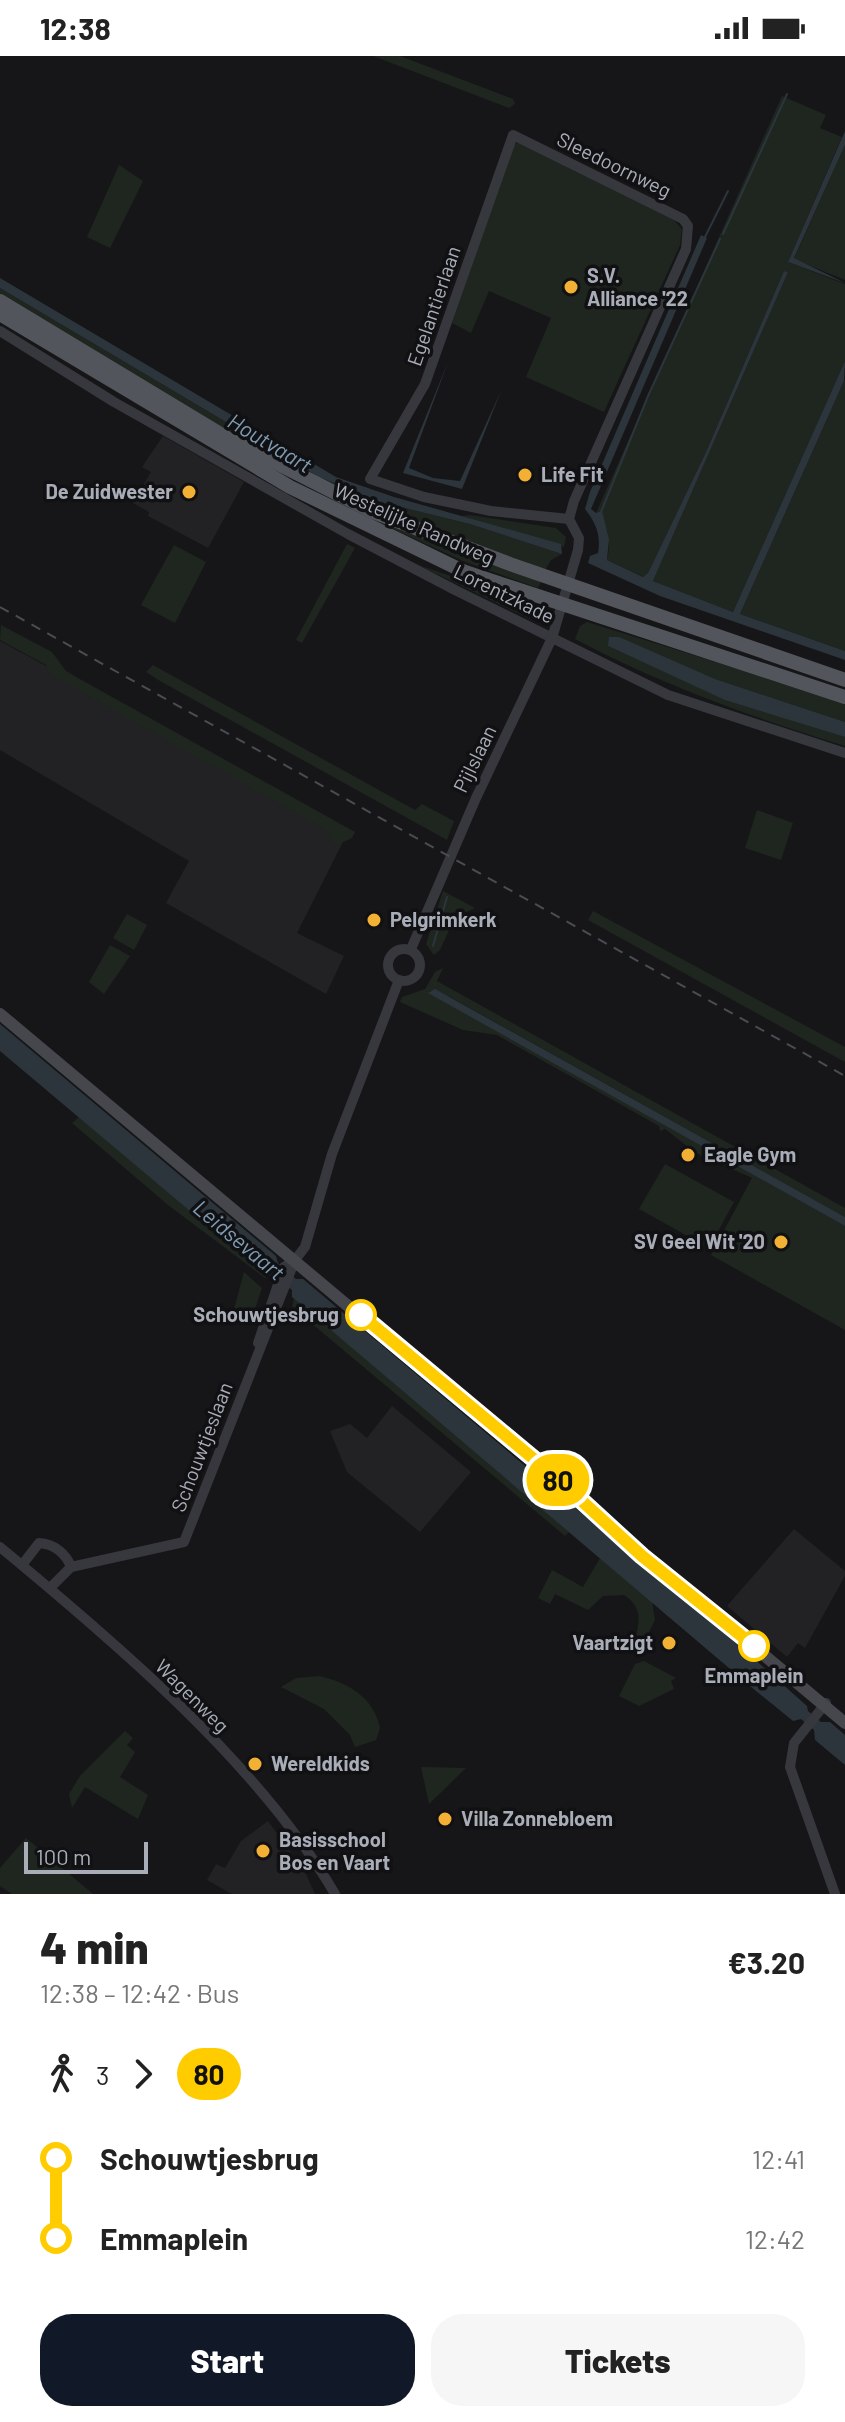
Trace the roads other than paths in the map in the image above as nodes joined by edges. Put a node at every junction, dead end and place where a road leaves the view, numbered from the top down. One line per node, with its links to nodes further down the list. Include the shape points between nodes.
1 (513, 135): 5 (street, Sleedoornweg, via 688,226 686,249); 5 (street, Egelantierlaan, via 425,384 370,479 491,511)
2 (0, 301): 6 (main road, Westelijke Randweg, via 215,431 332,493)
3 (0, 314): 7 (main road, Westelijke Randweg, via 337,512 465,572)
4 (0, 331): 8 (street, Lorentzkade, via 348,534)
5 (569, 519): 6 (street, Pijlslaan, via 579,538)
6 (568, 583): 7 (street, Pijlslaan); 9 (main road, Westelijke Randweg)
7 (562, 605): 8 (street, Pijlslaan); 10 (main road, Westelijke Randweg)
8 (552, 638): 11 (street, Lorentzkade, via 668,695); 12 (street, Pijlslaan)
9 (845, 680)
10 (845, 697)
11 (845, 753)
12 (411, 949): 13 (street, via 419,959 418,972 412,979); 13 (street, via 397,949 389,959 390,973)
13 (399, 980): 15 (street, via 332,1154 305,1247)
14 (0, 1014): 15 (main road)
15 (291, 1265): 18 (street, Schouwtjeslaan, via 184,1542); 20 (main road)
16 (0, 1547): 17 (street, Wagenweg)
17 (22, 1565): 18 (street, via 39,1543 50,1544); 19 (street, Wagenweg)
18 (71, 1567): 19 (street)
19 (50, 1588): 22 (street, Wagenweg, via 193,1720 297,1838)
20 (826, 1703): 21 (main road); 23 (street, via 794,1743 790,1767)
21 (845, 1723)
22 (335, 1894)
23 (835, 1894)

